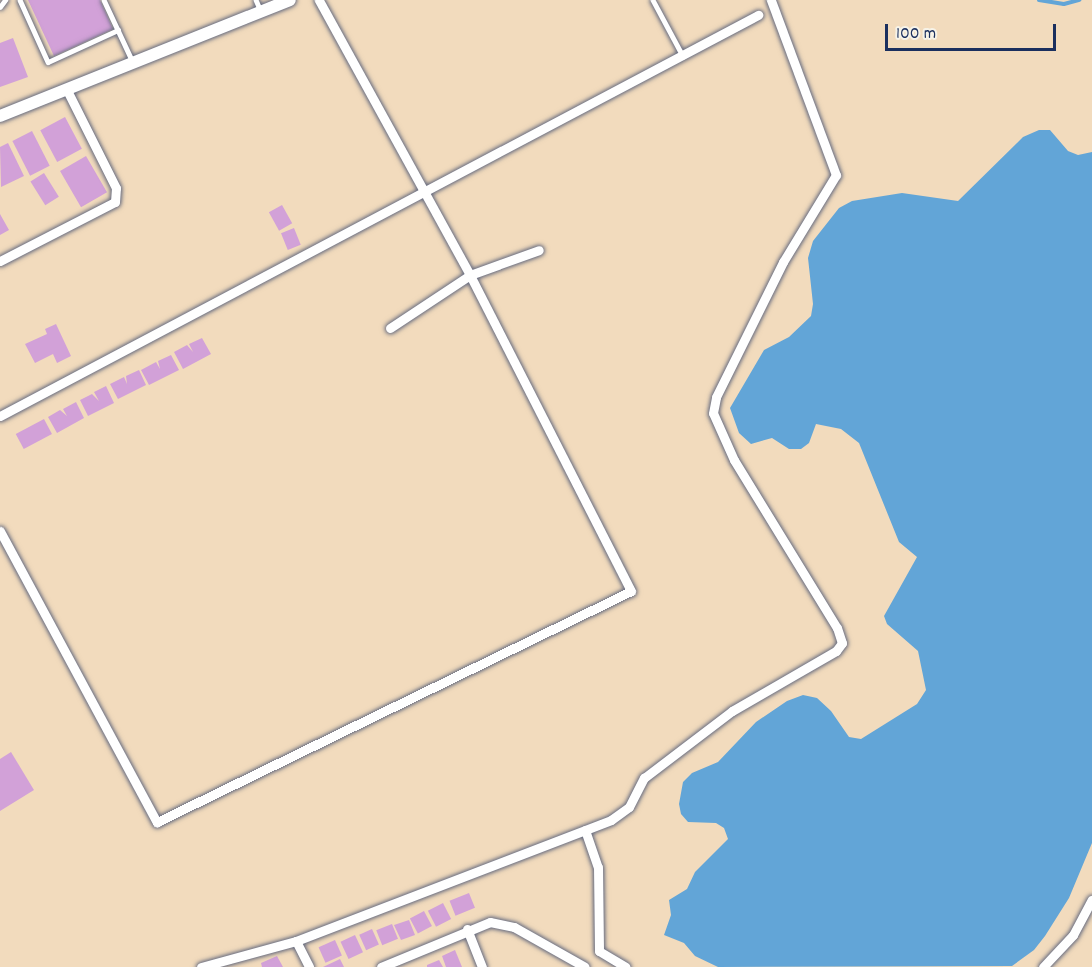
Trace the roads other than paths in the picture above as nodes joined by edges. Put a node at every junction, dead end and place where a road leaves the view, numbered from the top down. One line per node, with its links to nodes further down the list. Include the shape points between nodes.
1 (5, 0): 9 (lane)
2 (20, 0): 11 (lane, via 48,62)
3 (104, 0): 11 (lane)
4 (290, 0): 8 (street)
5 (319, 0): 16 (street)
6 (653, 0): 12 (lane)
7 (771, 0): 23 (street, via 836,175 783,262 716,398 713,413 734,460 837,628 842,643 836,651 732,711 644,778 629,807 611,820)
8 (259, 6): 13 (street)
9 (0, 7)
10 (758, 15): 12 (street)
11 (118, 30): 13 (lane)
12 (683, 56): 16 (street)
13 (133, 63): 14 (street)
14 (67, 90): 15 (street); 18 (street, via 117,188 115,202)
15 (0, 116)
16 (424, 196): 19 (street); 21 (street)
17 (538, 250): 19 (street)
18 (0, 261)
19 (470, 275): 20 (street); 22 (street, via 631,591 157,822)
20 (390, 328)
21 (0, 416)
22 (0, 531)
23 (585, 830): 26 (street); 32 (street, via 598,867 599,951)
24 (1092, 900): 33 (street, via 1073,935)
25 (467, 929): 29 (street); 30 (street); 31 (street, via 490,922 514,927)
26 (296, 940): 27 (street); 28 (street)
27 (201, 967)
28 (309, 967)
29 (381, 967)
30 (482, 967)
31 (585, 967)
32 (626, 967)
33 (1043, 967)

